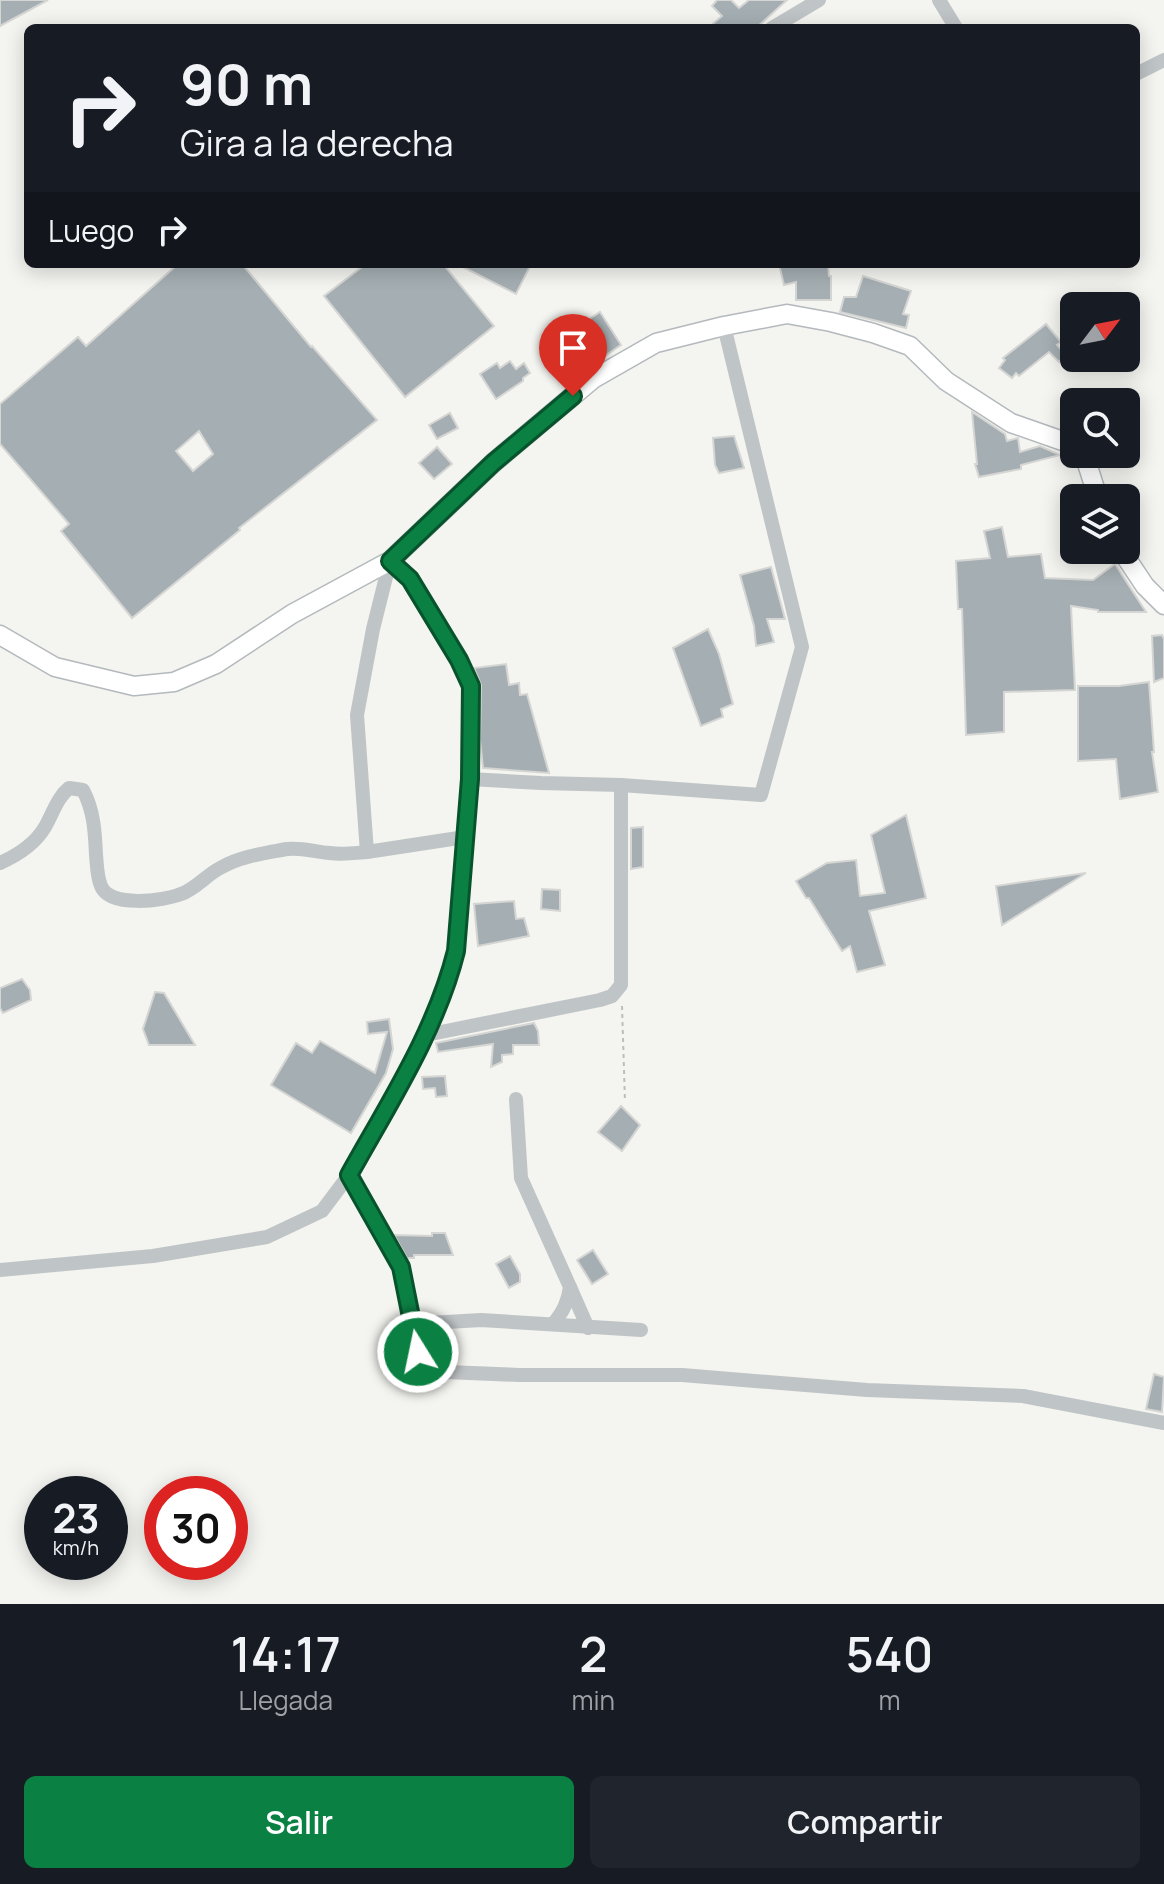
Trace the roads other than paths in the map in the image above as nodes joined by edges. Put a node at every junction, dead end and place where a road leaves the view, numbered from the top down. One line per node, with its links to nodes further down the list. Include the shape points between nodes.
1 (819, 0): 3 (street)
2 (939, 0): 4 (street)
3 (779, 24)
4 (954, 24)
5 (1164, 60): 6 (street)
6 (1140, 72)
7 (724, 326): 8 (street, via 787,314 873,333 910,346 946,381 1011,423); 9 (street, via 656,343 593,379 493,463); 14 (street, via 802,647 761,795)
8 (1060, 440)
9 (390, 561): 12 (street, via 292,614 216,664 174,682 134,686 55,667); 13 (street, via 410,579 471,686); 16 (street, via 357,715)
10 (1130, 564): 11 (street)
11 (1164, 605)
12 (0, 635)
13 (470, 779): 14 (street); 15 (street)
14 (621, 785): 18 (street, via 621,985 600,1000)
15 (465, 837): 16 (street); 18 (street, via 456,951)
16 (367, 852): 17 (street, via 292,849 222,867 180,895 117,899 101,886 89,803 83,790 69,788 34,841)
17 (0, 863)
18 (426, 1035): 20 (street)
19 (516, 1099): 22 (street, via 521,1178)
20 (349, 1175): 21 (street, via 322,1211 267,1237 153,1256); 23 (street, via 401,1267)
21 (0, 1270)
22 (570, 1287): 24 (street, via 568,1302); 25 (street)
23 (413, 1324): 24 (street); 27 (street, via 422,1371 682,1375 1023,1396)
24 (553, 1324): 25 (street)
25 (588, 1328): 26 (street)
26 (641, 1330)
27 (1164, 1423)

